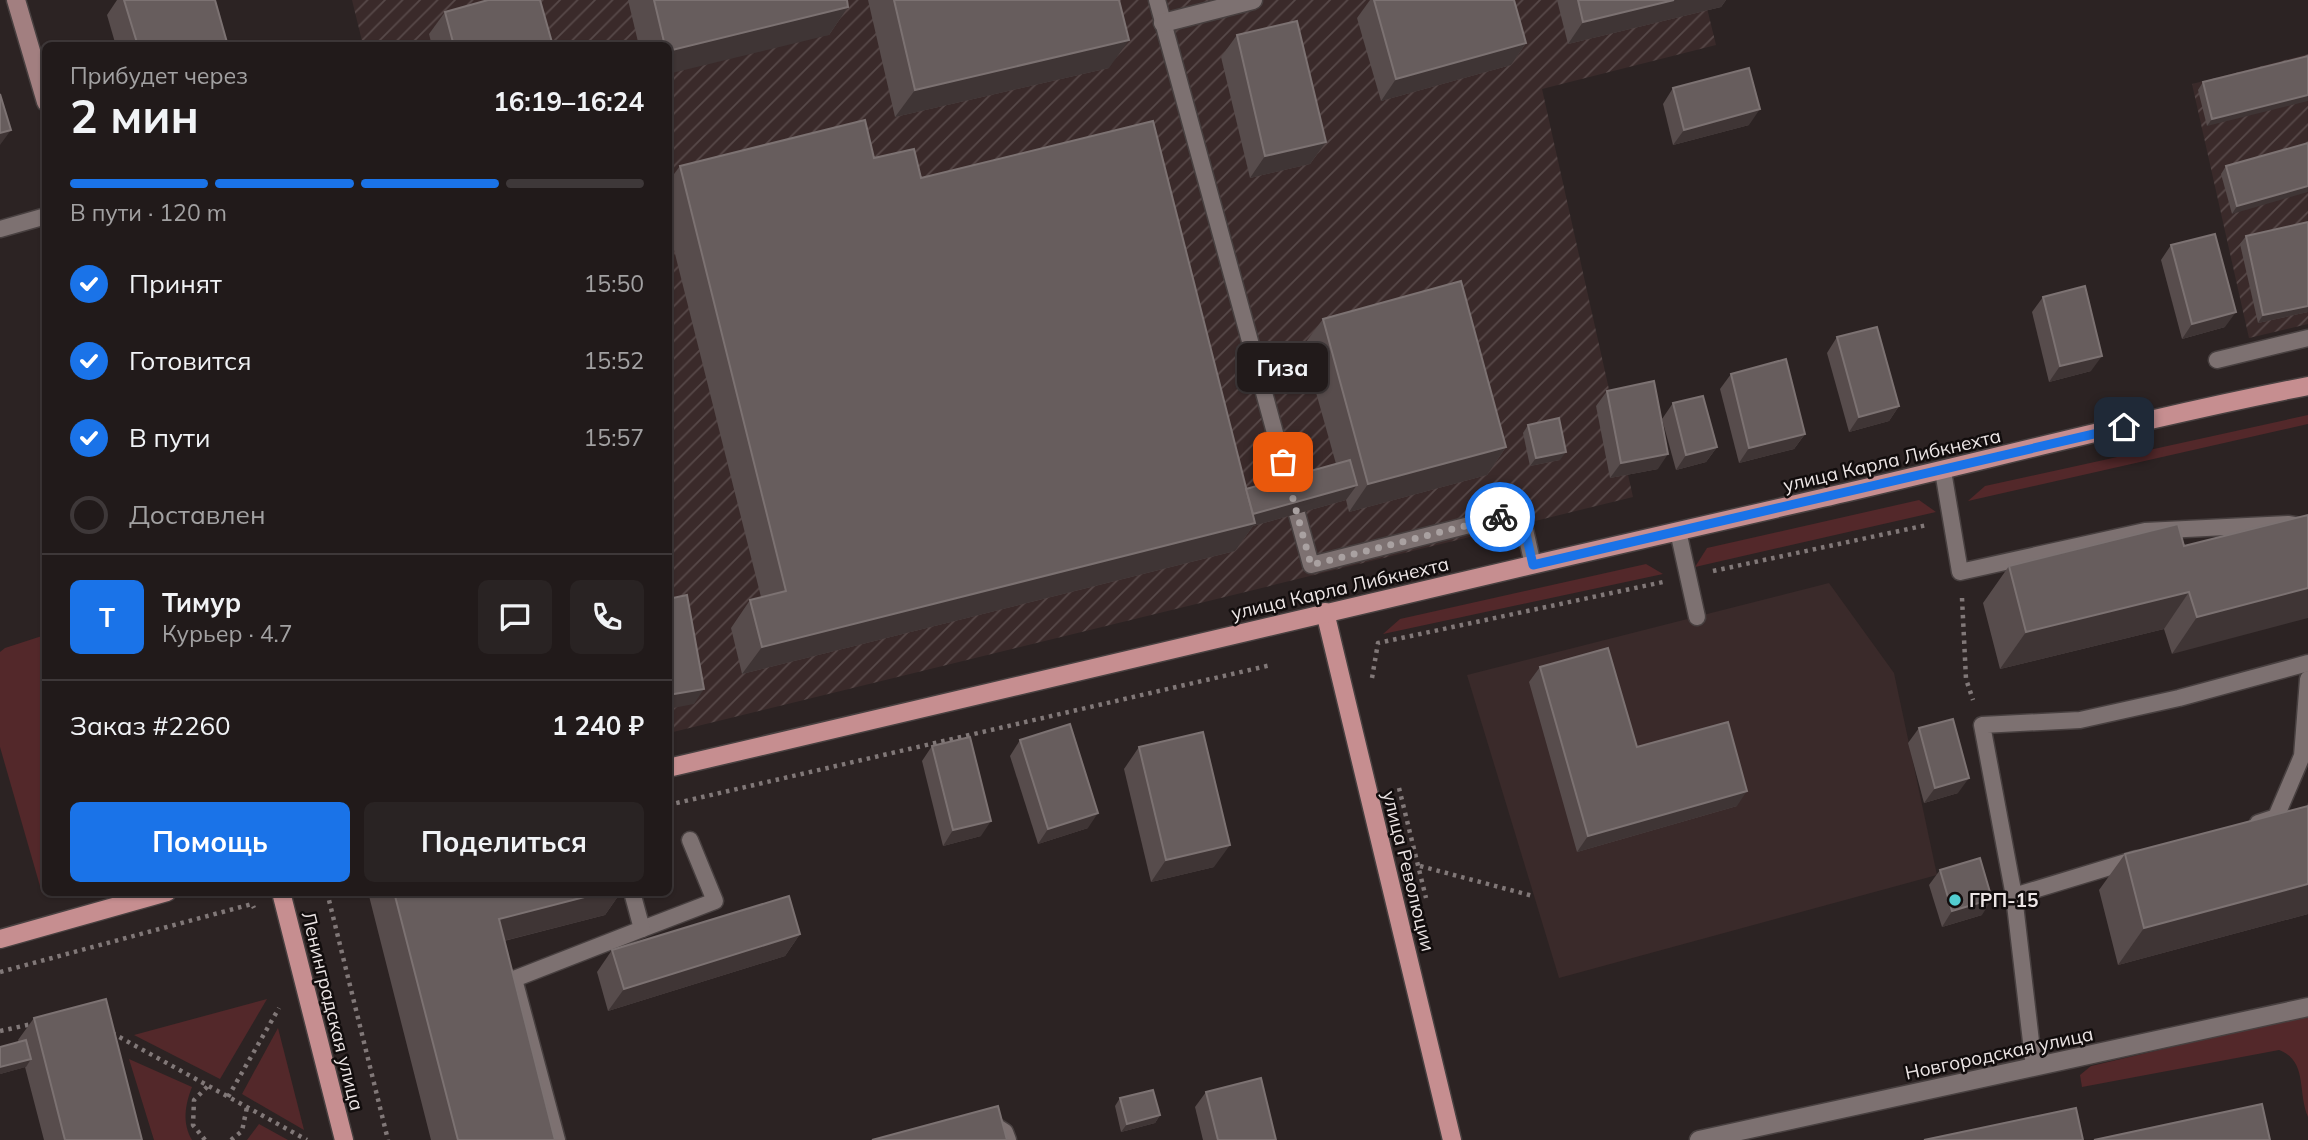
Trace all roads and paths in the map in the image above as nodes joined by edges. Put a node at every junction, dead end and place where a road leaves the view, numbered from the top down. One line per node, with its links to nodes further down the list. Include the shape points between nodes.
1 (16, 0): 5 (street)
2 (1157, 0): 4 (lane)
3 (1254, 0): 4 (street)
4 (1163, 23): 14 (lane, via 1311,565 1521,512)
5 (42, 88)
6 (42, 217): 7 (lane)
7 (0, 229)
8 (2308, 338): 9 (lane)
9 (2217, 360)
10 (2308, 386): 11 (main road, улица Карла Либкнехта)
11 (1943, 471): 13 (main road, улица Карла Либкнехта); 15 (lane)
12 (2308, 527): 15 (lane, via 2145,531)
13 (1678, 531): 14 (main road, улица Карла Либкнехта); 17 (lane)
14 (1533, 565): 16 (main road, улица Карла Либкнехта)
15 (1960, 572): 21 (path, via 1966,679)
16 (1325, 612): 22 (main road, улица Карла Либкнехта); 58 (main road, улица Революции)
17 (1697, 617)
18 (2308, 663): 21 (lane, via 2080,720)
19 (1271, 665): 23 (path)
20 (2308, 679): 24 (lane, via 2302,756 2276,817)
21 (1982, 725): 33 (lane)
22 (672, 767)
23 (672, 804)
24 (2237, 829)
25 (690, 841): 35 (lane, via 715,901)
26 (2158, 853): 33 (lane)
27 (1420, 866): 32 (path)
28 (153, 896): 36 (main road)
29 (282, 896): 54 (main road, Ленинградская улица)
30 (328, 896): 55 (path)
31 (633, 896): 35 (lane)
32 (1533, 896)
33 (2014, 896): 45 (lane)
34 (256, 916): 37 (path, via 253,904)
35 (642, 929): 56 (lane, via 514,979)
36 (0, 939)
37 (0, 972)
38 (275, 995): 40 (path)
39 (2308, 1007): 45 (street, Новгородская улица)
40 (279, 1008): 41 (path); 47 (path)
41 (282, 1021)
42 (107, 1022): 46 (path, via 112,1033)
43 (38, 1023): 44 (path)
44 (0, 1031)
45 (2034, 1067): 59 (street, Новгородская улица)
46 (208, 1086): 47 (path); 51 (path, via 194,1100 193,1125)
47 (228, 1097): 48 (path)
48 (247, 1107): 52 (path, via 242,1131); 53 (path)
49 (971, 1122): 57 (lane, via 985,1119 1005,1132)
50 (309, 1127): 53 (path)
51 (205, 1140)
52 (231, 1140)
53 (310, 1140)
54 (344, 1140)
55 (388, 1140)
56 (558, 1140)
57 (1008, 1140)
58 (1452, 1140)
59 (1699, 1140)

